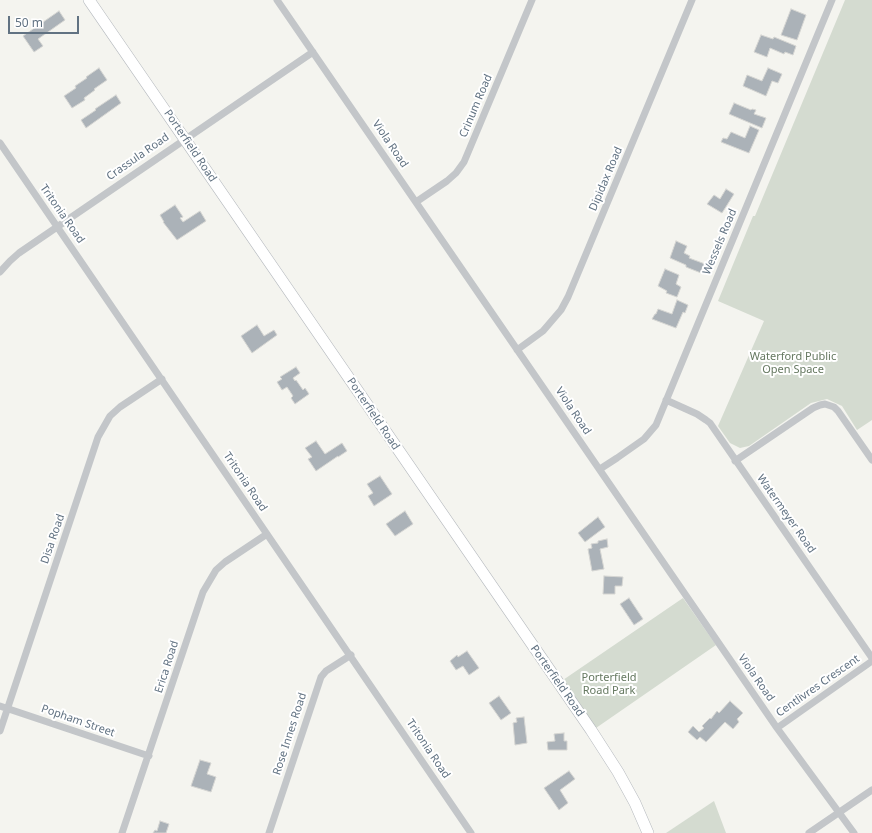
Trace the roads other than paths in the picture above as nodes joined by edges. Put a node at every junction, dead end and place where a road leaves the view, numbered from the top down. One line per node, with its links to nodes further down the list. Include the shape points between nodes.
1 (89, 0): 7 (street, Porterfield Road)
2 (277, 0): 6 (street, Viola Road)
3 (532, 0): 9 (street, Crinum Road, via 464,162 447,181)
4 (692, 0): 12 (street, Dipidax Road, via 568,297 561,310 543,331)
5 (832, 0): 14 (street, Wessels Road)
6 (313, 52): 7 (street, Crassula Road); 9 (street, Viola Road)
7 (185, 138): 10 (street, Crassula Road); 30 (street, Porterfield Road, via 591,730 618,772)
8 (0, 143): 10 (street, Tritonia Road)
9 (416, 202): 12 (street, Viola Road)
10 (58, 226): 11 (street, Crassula Road, via 20,253); 13 (street, Tritonia Road)
11 (0, 272)
12 (517, 350): 17 (street, Viola Road)
13 (162, 379): 18 (street, Tritonia Road); 21 (street, Disa Road, via 110,416 98,437)
14 (666, 400): 16 (street, Watermeyer Road, via 706,420); 17 (street, Wessels Road, via 652,431)
15 (872, 460): 16 (street, via 838,411 825,404 813,408)
16 (736, 461): 20 (street, Watermeyer Road)
17 (600, 470): 22 (street, Viola Road)
18 (267, 534): 19 (street, Tritonia Road); 24 (street, Erica Road, via 225,562 207,584)
19 (351, 655): 28 (street, Rose Innes Road, via 320,677); 29 (street, Tritonia Road)
20 (872, 660): 22 (street, Centlivres Crescent)
21 (4, 707): 23 (street, Disa Road); 24 (street, Popham Street)
22 (777, 728): 26 (street, Viola Road)
23 (0, 731)
24 (148, 756): 27 (street, Erica Road)
25 (872, 790): 26 (street)
26 (840, 813): 31 (street); 32 (street, Viola Road)
27 (122, 833)
28 (269, 833)
29 (471, 833)
30 (648, 833)
31 (810, 833)
32 (854, 833)

